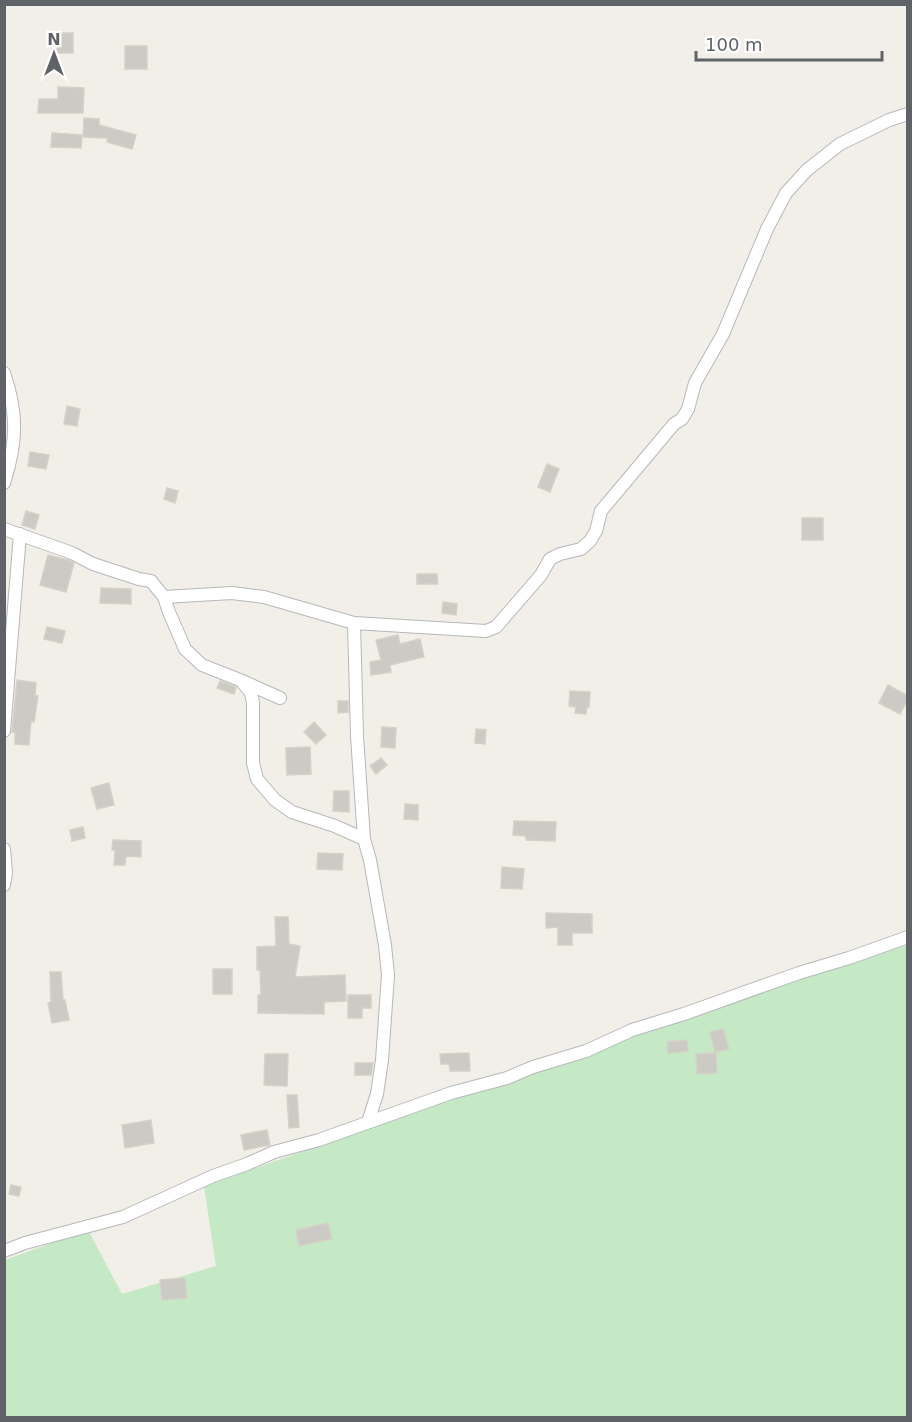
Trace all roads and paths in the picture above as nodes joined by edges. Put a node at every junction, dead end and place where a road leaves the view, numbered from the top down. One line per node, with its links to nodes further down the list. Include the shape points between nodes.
1 (908, 114): 7 (street, via 840,144 786,193 723,334 695,383 688,409 601,511 590,541 581,549 550,559 496,627 486,632)
2 (4, 373): 3 (street, via 11,394 14,448)
3 (4, 483)
4 (4, 529): 5 (street)
5 (20, 534): 6 (street, via 93,564 151,581); 10 (street)
6 (164, 597): 7 (street, via 232,592 264,597); 8 (street, via 185,649 202,665)
7 (354, 623): 11 (street)
8 (240, 680): 9 (street); 11 (street, via 254,703 253,763 257,779 292,812)
9 (280, 698)
10 (4, 731)
11 (364, 839): 15 (street, via 388,975 382,1060)
12 (4, 849): 13 (street)
13 (4, 885)
14 (908, 937): 15 (street, via 632,1030 586,1051)
15 (368, 1122): 16 (street, via 274,1152 123,1217)
16 (4, 1251)

